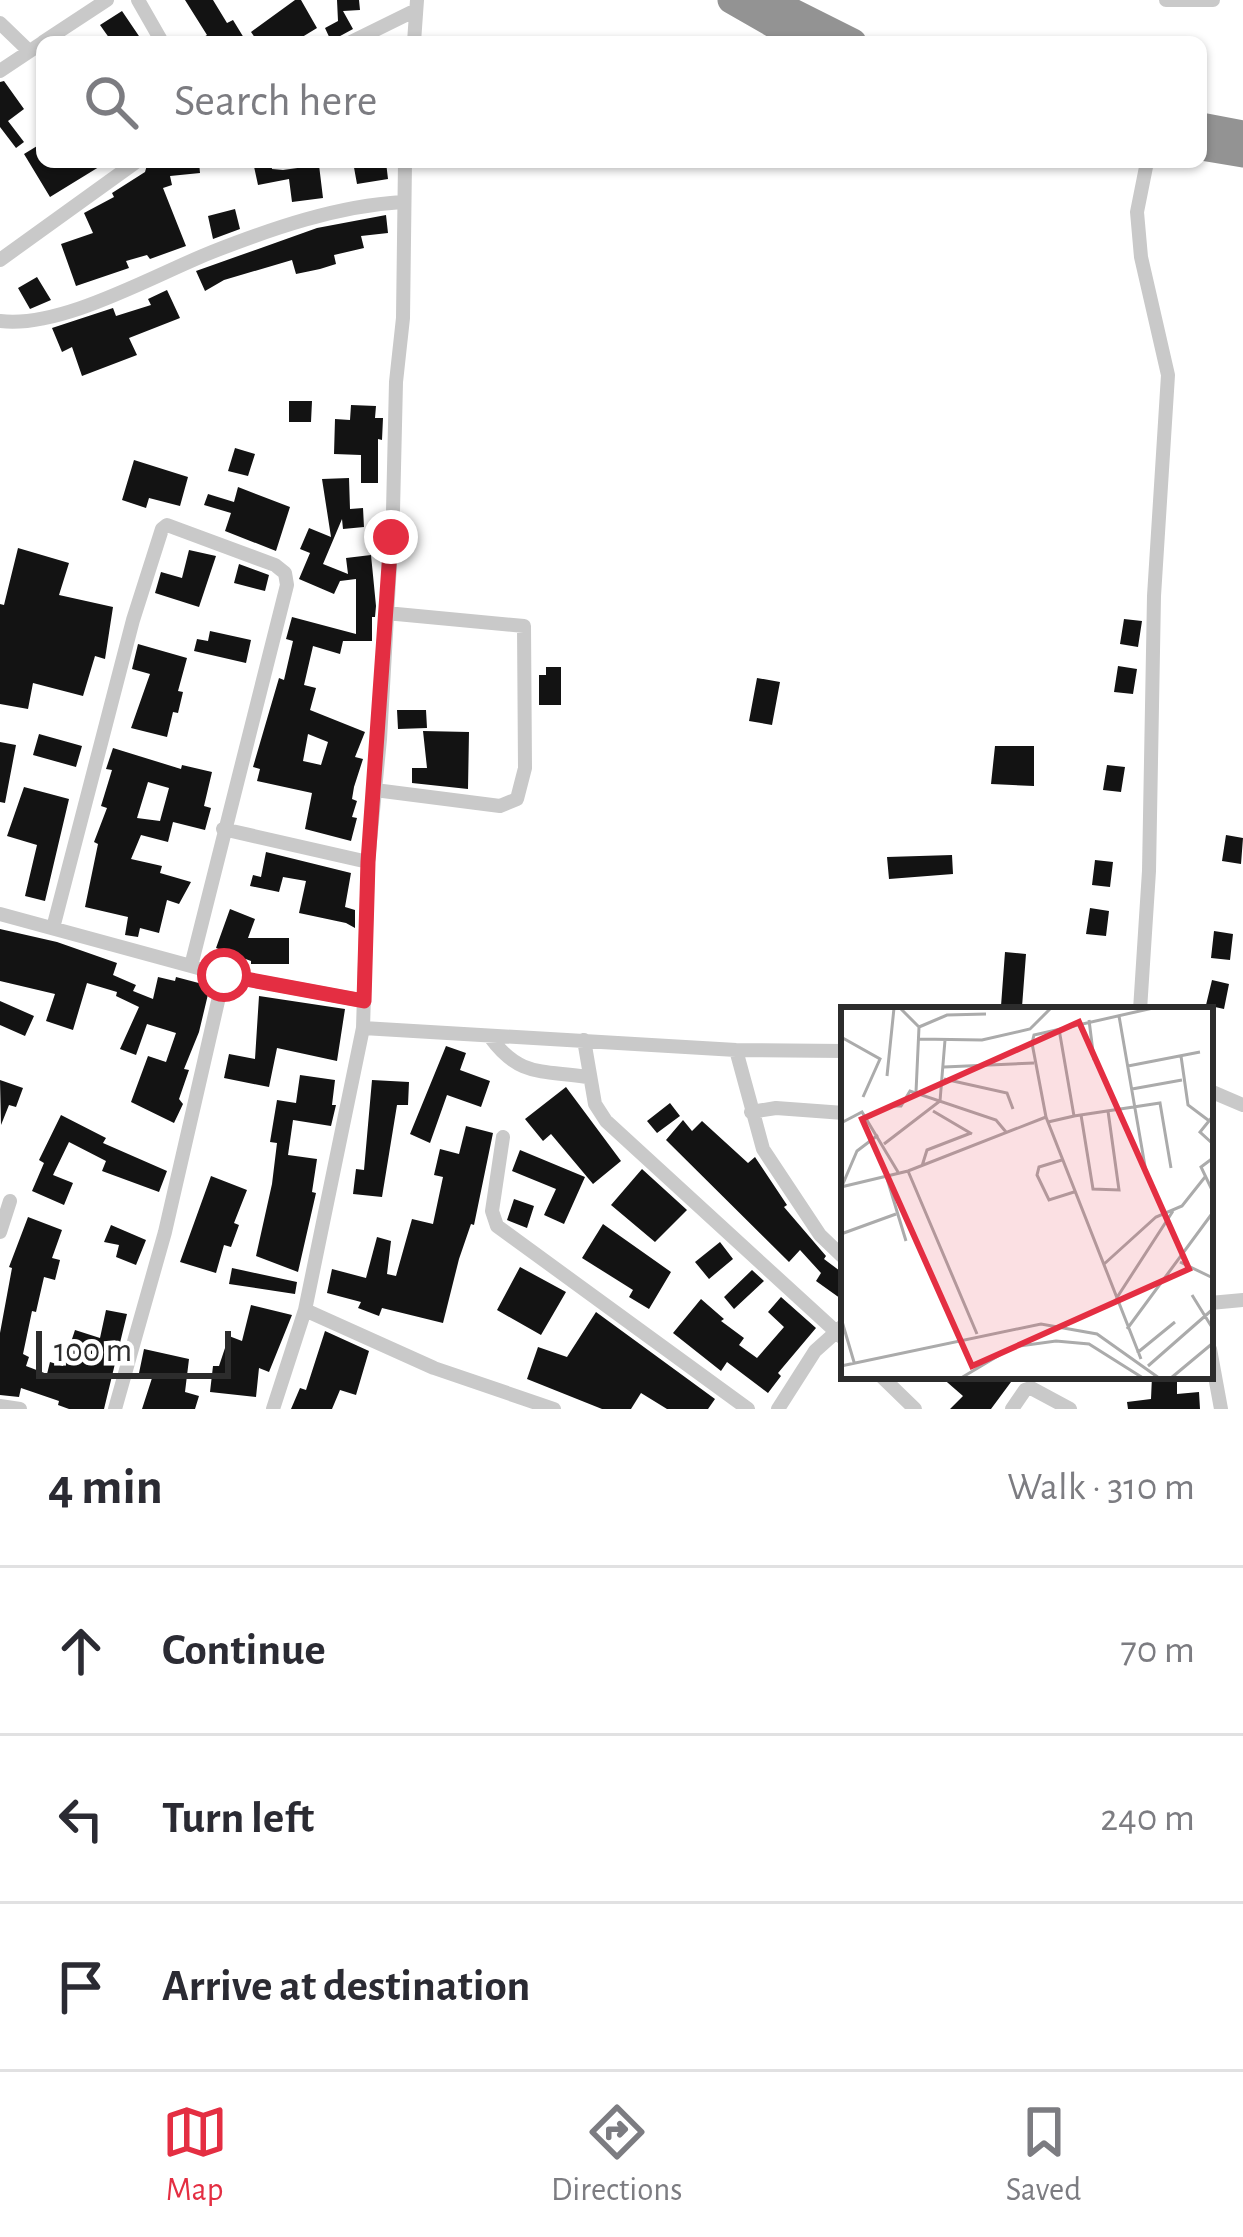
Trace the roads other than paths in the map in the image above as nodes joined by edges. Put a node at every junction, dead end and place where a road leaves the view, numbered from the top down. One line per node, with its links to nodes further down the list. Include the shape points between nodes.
1 (107, 0): 9 (street)
2 (138, 0): 10 (street)
3 (731, 0): 13 (highway)
4 (769, 0): 14 (highway)
5 (1166, 0): 6 (street)
6 (1214, 0)
7 (416, 5): 11 (street); 12 (street)
8 (0, 23): 15 (street)
9 (52, 36)
10 (159, 36)
11 (362, 36)
12 (414, 36)
13 (794, 36)
14 (842, 36)
15 (36, 44)
16 (36, 46): 17 (street)
17 (0, 71)
18 (1207, 127): 19 (highway)
19 (1243, 134)
20 (1207, 148): 21 (highway)
21 (1243, 154)
22 (128, 168): 26 (street)
23 (405, 168): 25 (street)
24 (1146, 168): 37 (street, via 1139,234 1168,375)
25 (402, 202): 27 (street, via 283,226 49,318); 28 (street)
26 (0, 260)
27 (0, 321)
28 (386, 614): 29 (street); 29 (street, via 524,626 525,768 517,799 500,806)
29 (375, 790): 31 (street)
30 (223, 829): 31 (street); 33 (street, via 285,573 167,524 133,620); 34 (street)
31 (368, 862): 36 (street)
32 (0, 914): 33 (street)
33 (53, 928): 34 (street)
34 (191, 966): 35 (street)
35 (224, 975): 36 (street); 60 (street)
36 (364, 1001): 38 (street)
37 (1140, 1007)
38 (363, 1028): 39 (street); 54 (street)
39 (490, 1037): 40 (street); 43 (street, via 520,1067)
40 (584, 1040): 41 (street); 43 (street)
41 (736, 1050): 42 (street); 46 (street)
42 (841, 1051)
43 (587, 1077): 55 (street, via 606,1121)
44 (1213, 1092): 45 (street)
45 (1243, 1105)
46 (751, 1112): 47 (street); 51 (street, via 763,1149)
47 (841, 1113)
48 (503, 1137): 63 (street, via 497,1226)
49 (10, 1201): 50 (street)
50 (0, 1232)
51 (841, 1255)
52 (1243, 1300): 53 (street)
53 (1213, 1303)
54 (305, 1310): 61 (street); 62 (street, via 434,1368)
55 (841, 1331): 64 (street, via 790,1384)
56 (1213, 1365): 68 (street)
57 (884, 1379): 65 (street)
58 (0, 1406): 59 (street)
59 (20, 1409)
60 (115, 1409)
61 (273, 1409)
62 (554, 1409)
63 (748, 1409)
64 (778, 1409)
65 (915, 1409)
66 (1012, 1409): 67 (street, via 1031,1388)
67 (1070, 1409)
68 (1221, 1409)

